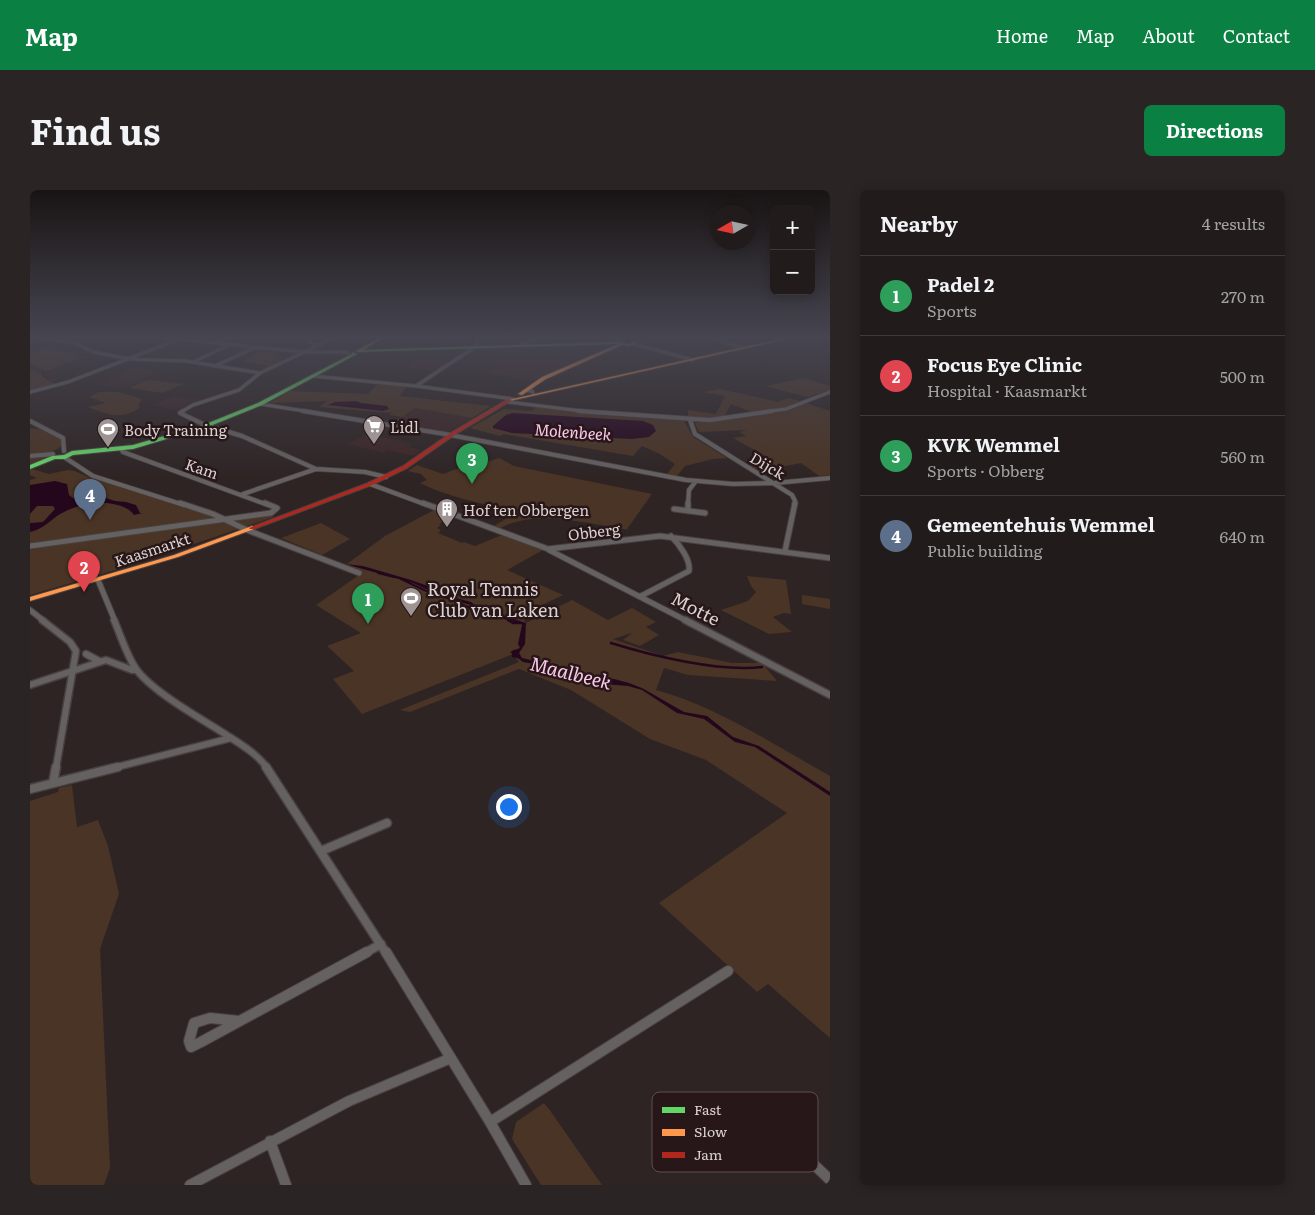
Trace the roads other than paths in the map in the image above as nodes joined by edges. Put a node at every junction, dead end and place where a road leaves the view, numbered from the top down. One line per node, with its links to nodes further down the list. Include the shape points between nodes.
1 (62, 384): 8 (street)
2 (246, 384): 15 (street, via 181,412)
3 (296, 384): 12 (main road)
4 (400, 384): 7 (street)
5 (537, 384): 10 (main road, Kaasmarkt)
6 (570, 384): 10 (main road)
7 (416, 386): 11 (street)
8 (30, 392)
9 (830, 392): 13 (street, via 786,408 724,419)
10 (527, 393): 11 (main road, Kaasmarkt)
11 (511, 400): 13 (street, via 586,412); 16 (main road, Kaasmarkt)
12 (260, 404): 15 (main road); 16 (street)
13 (690, 420): 26 (street, Dijck, via 695,434 703,440)
14 (30, 421): 18 (street, via 63,438)
15 (208, 425): 17 (main road); 22 (street, via 242,436)
16 (451, 436): 23 (main road, Kaasmarkt); 25 (street)
17 (121, 449): 18 (main road); 28 (street, Kam)
18 (67, 454): 20 (main road); 32 (street, via 93,476 163,496)
19 (30, 456): 20 (street)
20 (54, 456): 21 (main road)
21 (30, 467)
22 (316, 469): 23 (street, via 365,472); 28 (street)
23 (386, 477): 27 (main road, Kaasmarkt)
24 (830, 478): 26 (street)
25 (696, 481): 26 (street); 30 (street, via 690,490)
26 (775, 483): 37 (street, Dijck, via 792,495 795,502)
27 (370, 484): 33 (main road, Kaasmarkt); 36 (street, Obberg)
28 (243, 494): 32 (street, Kam, via 276,506 276,510)
29 (674, 509): 30 (street)
30 (688, 511): 31 (street)
31 (705, 513)
32 (225, 520): 33 (street); 35 (street)
33 (247, 530): 39 (street); 40 (main road, Kaasmarkt)
34 (671, 536): 36 (street, Obberg); 37 (street, Obberg); 41 (street, via 687,560 689,571)
35 (30, 546)
36 (548, 549): 41 (street, Motte)
37 (784, 551): 38 (street, Obberg)
38 (830, 558)
39 (359, 573)
40 (98, 580): 42 (main road, Kaasmarkt); 46 (street)
41 (641, 596): 49 (street, Motte)
42 (30, 599)
43 (30, 610): 47 (street, via 76,650)
44 (86, 654): 45 (street)
45 (99, 661): 46 (street, via 106,660); 47 (street)
46 (137, 670): 50 (street, via 166,696)
47 (71, 672): 48 (street); 51 (street)
48 (30, 685)
49 (830, 695)
50 (231, 738): 51 (street); 54 (street, via 262,762)
51 (53, 783): 52 (street)
52 (30, 789)
53 (387, 823): 54 (street)
54 (320, 852): 55 (street)
55 (380, 944): 57 (street); 58 (street)
56 (728, 971): 59 (street)
57 (239, 1021): 57 (street, via 200,1042 191,1047 189,1041 194,1023 201,1019)
58 (451, 1058): 59 (street); 60 (street, via 349,1101)
59 (490, 1122): 65 (street)
60 (270, 1141): 63 (street); 64 (street)
61 (818, 1168): 62 (street)
62 (830, 1180)
63 (190, 1185)
64 (286, 1185)
65 (526, 1185)

